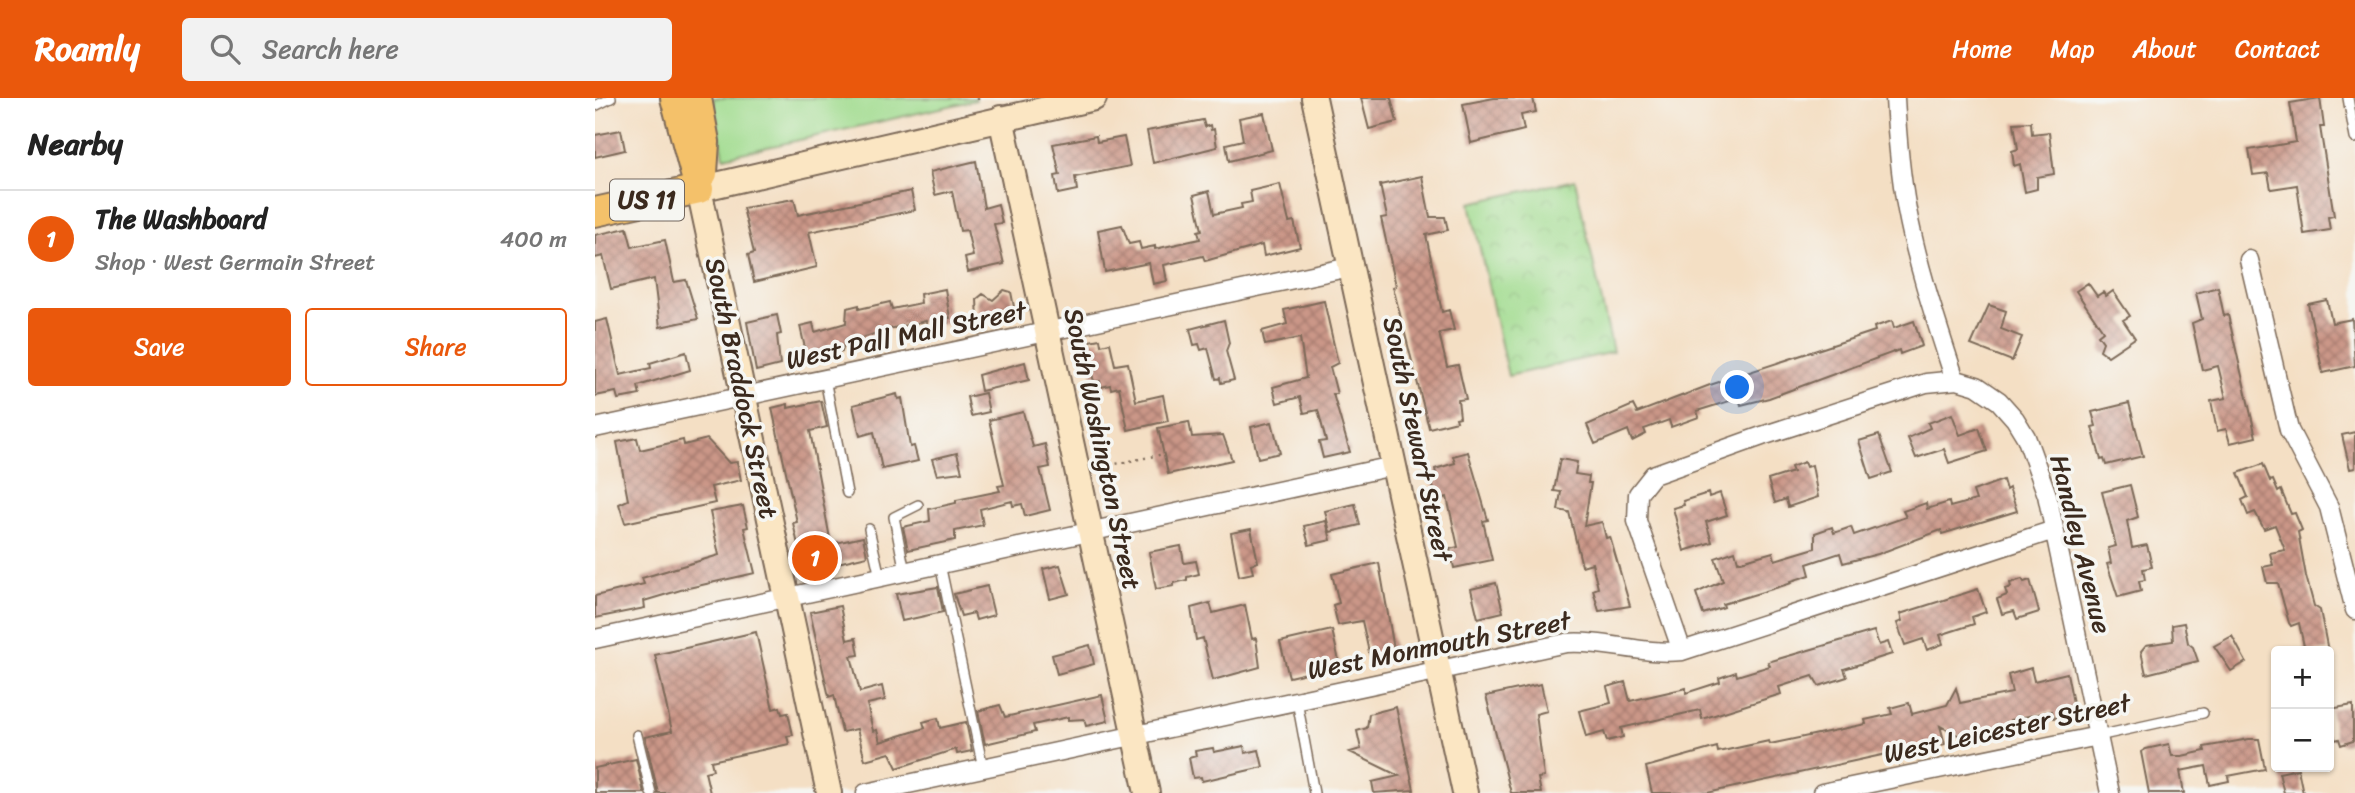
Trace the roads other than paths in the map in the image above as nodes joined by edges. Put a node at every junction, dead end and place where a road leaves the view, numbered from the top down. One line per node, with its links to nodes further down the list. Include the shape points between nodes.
1 (611, 98): 8 (lane)
2 (675, 98): 11 (main road, South Braddock Street / US 11)
3 (697, 98): 11 (main road, South Braddock Street / US 11, via 705,160)
4 (1094, 98): 9 (street)
5 (1314, 98): 14 (street, South Stewart Street)
6 (1895, 98): 17 (street, via 1910,225)
7 (2347, 98): 10 (lane)
8 (595, 106)
9 (1001, 118): 11 (street); 15 (street, South Washington Street)
10 (2355, 138)
11 (699, 189): 12 (main road, US 11); 18 (street, South Braddock Street)
12 (595, 212)
13 (2249, 260): 30 (street, via 2289,430 2329,507)
14 (1350, 267): 15 (street, West Pall Mall Street); 20 (street, South Stewart Street)
15 (1047, 332): 16 (street, West Pall Mall Street); 25 (street, South Washington Street)
16 (825, 379): 18 (street, West Pall Mall Street); 21 (lane)
17 (1955, 380): 24 (street, Handley Avenue, via 1989,393 2015,419 2035,460); 32 (street, via 1926,383 1762,436 1663,470 1643,484 1637,494 1637,521)
18 (743, 396): 19 (street, West Pall Mall Street); 29 (street, South Braddock Street)
19 (595, 428)
20 (1393, 466): 25 (street); 33 (street, South Stewart Street)
21 (848, 493)
22 (918, 505): 27 (lane, via 894,517)
23 (869, 529): 28 (lane)
24 (2054, 530): 32 (street, West Monmouth Street); 38 (street, Handley Avenue)
25 (1091, 531): 26 (street); 37 (street, South Washington Street)
26 (940, 564): 27 (street); 39 (lane)
27 (905, 572): 28 (street)
28 (880, 577): 29 (street)
29 (787, 597): 31 (street); 41 (street, South Braddock Street)
30 (2355, 610)
31 (595, 639)
32 (1682, 651): 33 (street, West Monmouth Street, via 1659,653 1601,643 1566,643)
33 (1438, 670): 34 (street, West Monmouth Street); 45 (street, South Stewart Street)
34 (1297, 701): 37 (street, West Monmouth Street); 44 (lane)
35 (2203, 713): 38 (lane, West Leicester Street)
36 (637, 735): 40 (lane)
37 (1135, 735): 39 (street, West Monmouth Street); 43 (street, South Washington Street)
38 (2098, 736): 46 (street, West Leicester Street); 47 (street, Handley Avenue)
39 (983, 768): 42 (street, West Monmouth Street)
40 (650, 793)
41 (829, 793)
42 (866, 793)
43 (1147, 793)
44 (1314, 793)
45 (1465, 793)
46 (1822, 793)
47 (2110, 793)

